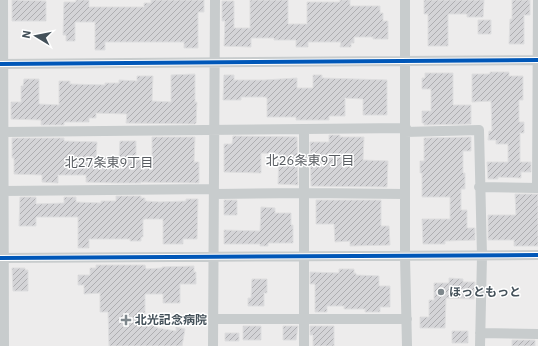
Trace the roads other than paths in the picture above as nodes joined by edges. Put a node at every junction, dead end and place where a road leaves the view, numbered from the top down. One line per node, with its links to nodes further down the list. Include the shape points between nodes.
1 (3, 0): 8 (street)
2 (215, 0): 7 (street)
3 (405, 0): 6 (street)
4 (538, 0): 5 (street)
5 (538, 60): 6 (street); 14 (street)
6 (405, 61): 7 (street); 11 (street)
7 (214, 62): 8 (street); 9 (street)
8 (1, 64): 12 (street)
9 (214, 130): 10 (street); 12 (street); 16 (street)
10 (304, 130): 11 (street); 17 (street)
11 (405, 130): 13 (street, via 479,130); 18 (street)
12 (3, 132): 15 (street)
13 (479, 187): 14 (street); 21 (street)
14 (538, 188)
15 (3, 191): 16 (street); 24 (street)
16 (214, 191): 17 (street); 22 (street)
17 (305, 193): 18 (street); 23 (street)
18 (405, 194): 20 (street)
19 (538, 255): 21 (street)
20 (405, 256): 21 (street); 23 (street); 27 (street)
21 (482, 256): 28 (street)
22 (214, 257): 23 (street); 24 (street); 25 (street)
23 (305, 257): 26 (street)
24 (2, 258): 30 (street)
25 (213, 319): 26 (street); 31 (street)
26 (304, 319): 27 (street); 32 (street)
27 (407, 319): 33 (street)
28 (480, 333): 29 (street); 34 (street)
29 (538, 334)
30 (4, 346)
31 (213, 346)
32 (304, 346)
33 (407, 346)
34 (480, 346)

